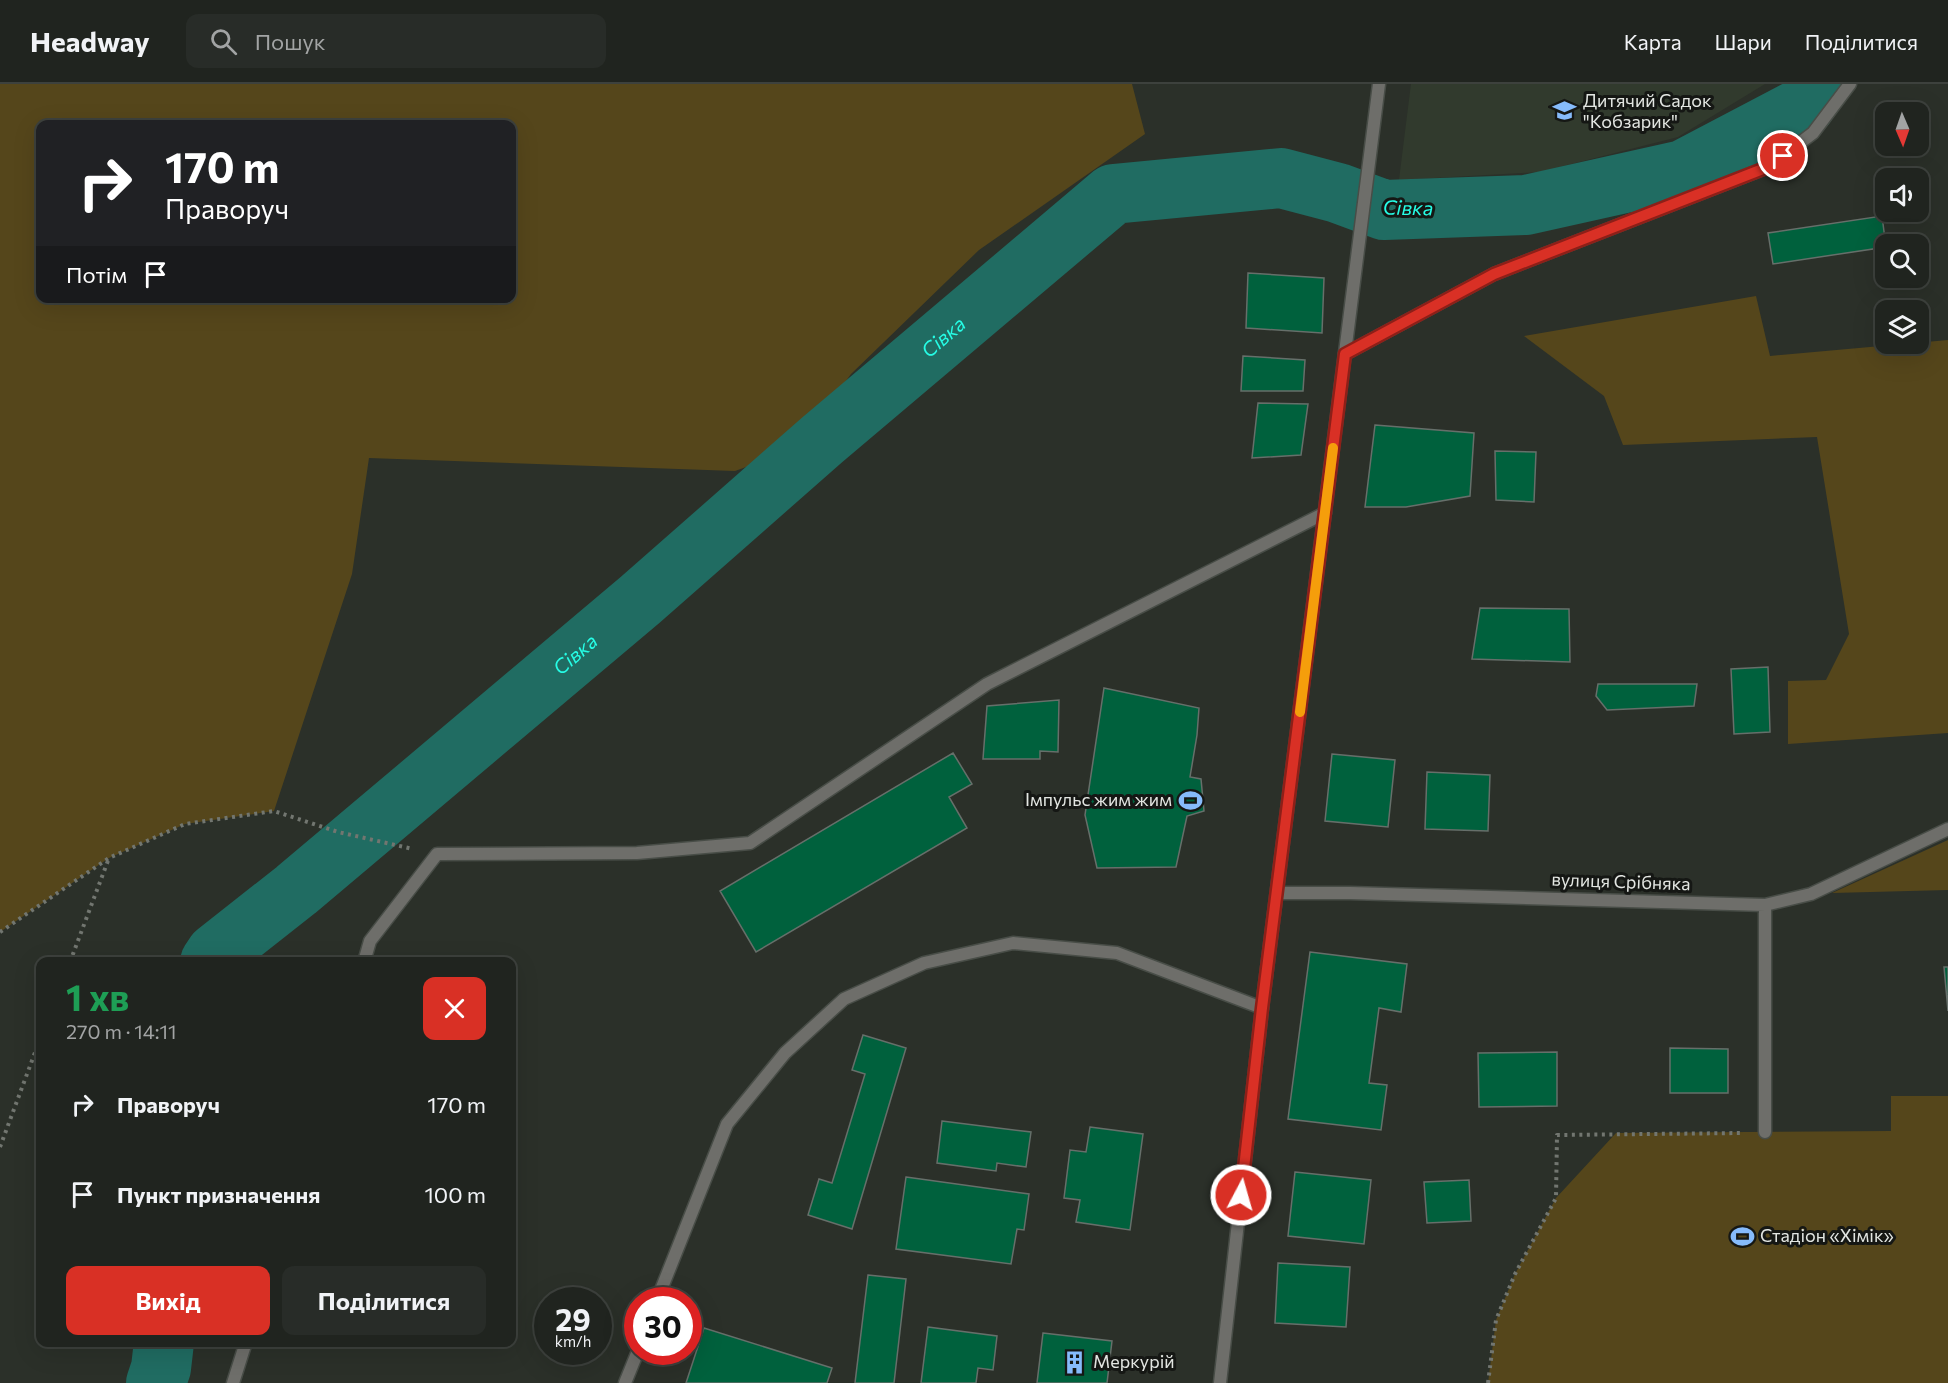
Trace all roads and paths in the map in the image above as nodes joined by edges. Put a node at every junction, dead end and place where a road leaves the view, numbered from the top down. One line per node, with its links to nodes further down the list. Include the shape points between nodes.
1 (1850, 84): 3 (street, via 1814,133 1768,167 1494,274)
2 (1378, 90): 3 (street)
3 (1345, 354): 4 (street)
4 (1325, 513): 6 (street, via 987,684 750,843 637,854); 8 (street)
5 (1948, 829): 9 (street, вулиця Срібняка, via 1811,894)
6 (437, 854): 7 (path, via 338,832 274,811 185,824); 12 (street, via 370,940)
7 (109, 858): 10 (path); 11 (path)
8 (1277, 893): 9 (street, вулиця Срібняка); 13 (street)
9 (1765, 905): 15 (street)
10 (0, 932)
11 (72, 957)
12 (365, 957)
13 (1262, 1008): 17 (street, via 1117,952 1013,943 924,963 844,999 785,1053 727,1124); 22 (street)
14 (36, 1051): 16 (path)
15 (1765, 1132): 23 (path, via 1557,1135 1556,1198 1515,1274 1496,1320)
16 (0, 1147)
17 (662, 1287)
18 (244, 1347): 20 (street)
19 (632, 1365): 21 (street)
20 (233, 1383)
21 (625, 1383)
22 (1220, 1383)
23 (1488, 1383)

